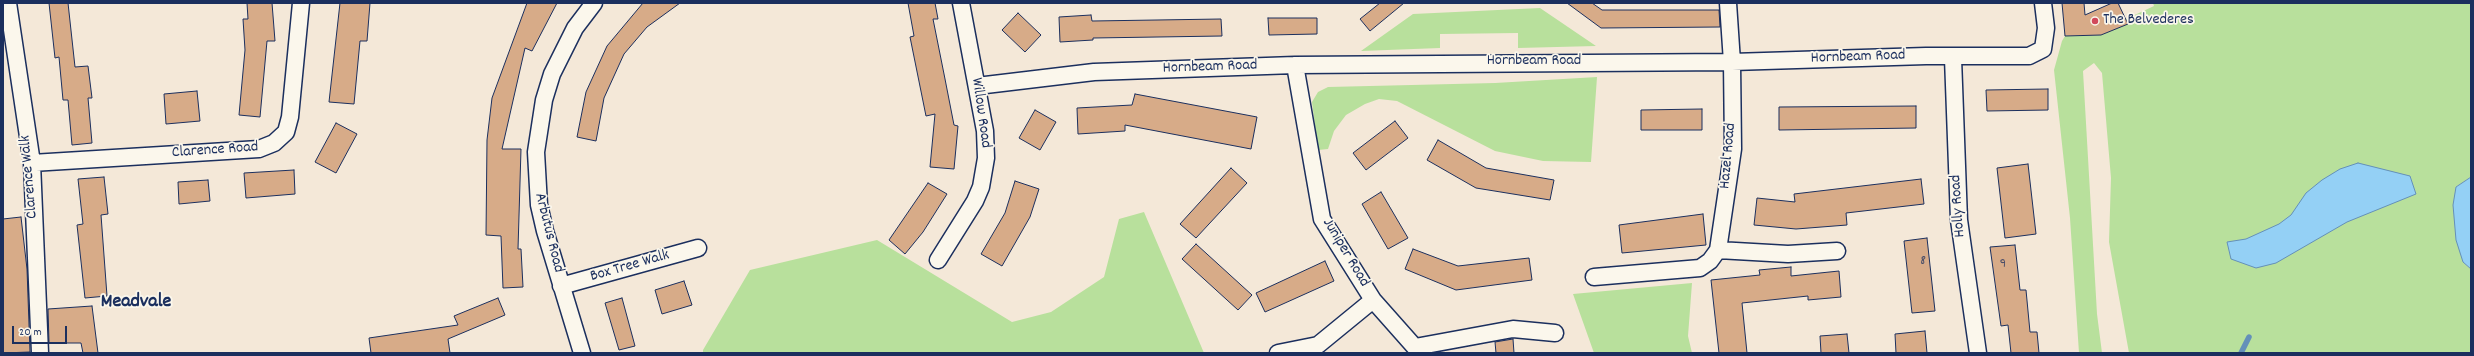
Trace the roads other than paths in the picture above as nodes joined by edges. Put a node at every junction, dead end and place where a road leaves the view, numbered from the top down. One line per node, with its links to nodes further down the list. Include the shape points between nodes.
1 (8, 3): 11 (street, Clarence Walk)
2 (301, 3): 11 (street, Clarence Road, via 290,117 286,132 274,143 260,149)
3 (594, 3): 17 (street, Arbutus Road, via 575,28 563,50 550,81 538,126 536,172 539,205)
4 (961, 3): 10 (street, Willow Road)
5 (1728, 3): 8 (street, Hazel Road)
6 (2044, 3): 7 (street, Hornbeam Road, via 2046,28 2043,49 2029,56)
7 (1952, 58): 8 (street, Hornbeam Road, via 1926,56); 24 (street, Holly Road, via 1959,220)
8 (1732, 62): 9 (street, Hornbeam Road); 13 (street, Hazel Road, via 1733,149)
9 (1296, 65): 10 (street, Hornbeam Road, via 1094,72); 18 (street, Juniper Road, via 1322,219)
10 (977, 86): 15 (street, Willow Road, via 987,144 985,172 975,201)
11 (32, 163): 21 (street, Clarence Walk)
12 (698, 248): 17 (street, Box Tree Walk)
13 (1718, 250): 14 (street, via 1788,254); 16 (street, via 1710,261 1700,268)
14 (1837, 251)
15 (938, 260)
16 (1594, 277)
17 (561, 286): 22 (street, Arbutus Road)
18 (1373, 300): 20 (street, Juniper Road); 23 (street, via 1318,345)
19 (1555, 332): 20 (street, via 1513,329)
20 (1417, 350)
21 (40, 353)
22 (582, 353)
23 (1278, 353)
24 (1978, 353)

